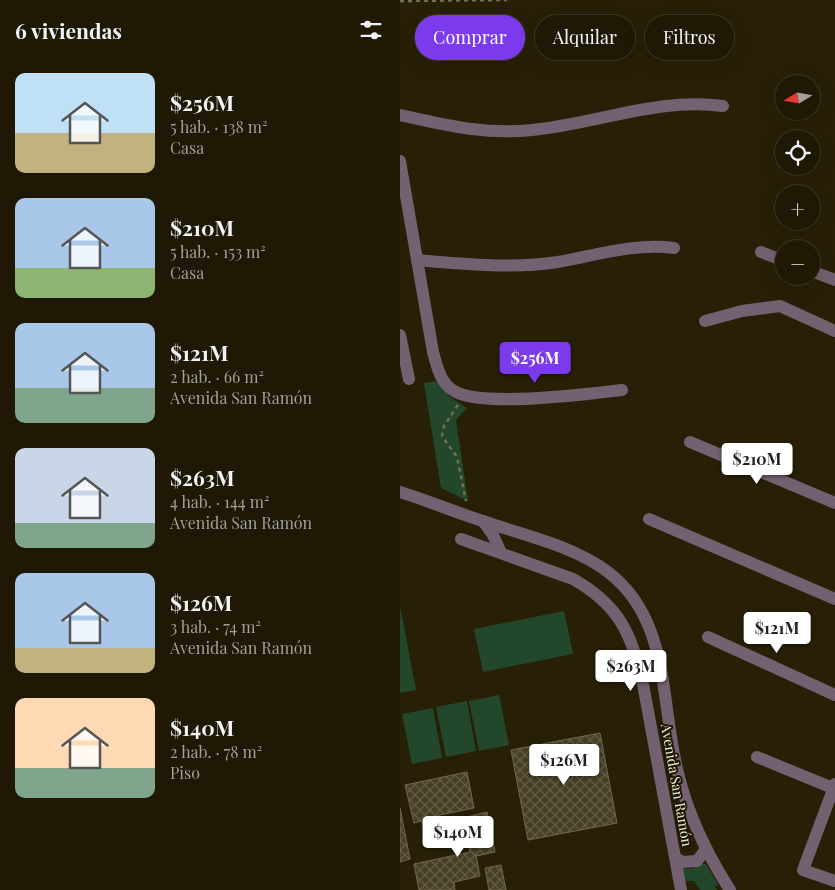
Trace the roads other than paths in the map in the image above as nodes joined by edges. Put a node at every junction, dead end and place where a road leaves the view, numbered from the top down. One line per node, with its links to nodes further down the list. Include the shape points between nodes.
1 (723, 106): 2 (street, via 679,104 512,132 457,128)
2 (400, 115)
3 (400, 160): 7 (street)
4 (674, 248): 7 (street, via 634,246 556,262 522,264)
5 (760, 252): 6 (street)
6 (775, 258)
7 (417, 260): 14 (street, via 436,365 448,386 465,396 514,399)
8 (820, 274): 9 (street)
9 (835, 280)
10 (705, 321): 11 (street, via 742,310 780,306)
11 (835, 331)
12 (400, 335): 13 (street)
13 (409, 379)
14 (622, 390)
15 (690, 442): 17 (street)
16 (400, 492): 19 (street, Avenida San Ramón)
17 (835, 503)
18 (649, 519): 22 (street)
19 (483, 521): 21 (street); 27 (street, Avenida San Ramón, via 586,558 620,582 640,606 654,637 678,774)
20 (461, 539): 21 (street, Avenida San Ramón)
21 (501, 553): 28 (street, Avenida San Ramón, via 566,576 586,587 610,606 627,630 643,684)
22 (835, 598)
23 (708, 638): 24 (street)
24 (835, 695)
25 (757, 757): 26 (street)
26 (834, 787): 29 (street, via 803,870)
27 (706, 849): 28 (street, via 697,861 690,863); 31 (street, Avenida San Ramón)
28 (676, 858): 30 (street, Avenida San Ramón)
29 (835, 881)
30 (681, 890)
31 (730, 890)

